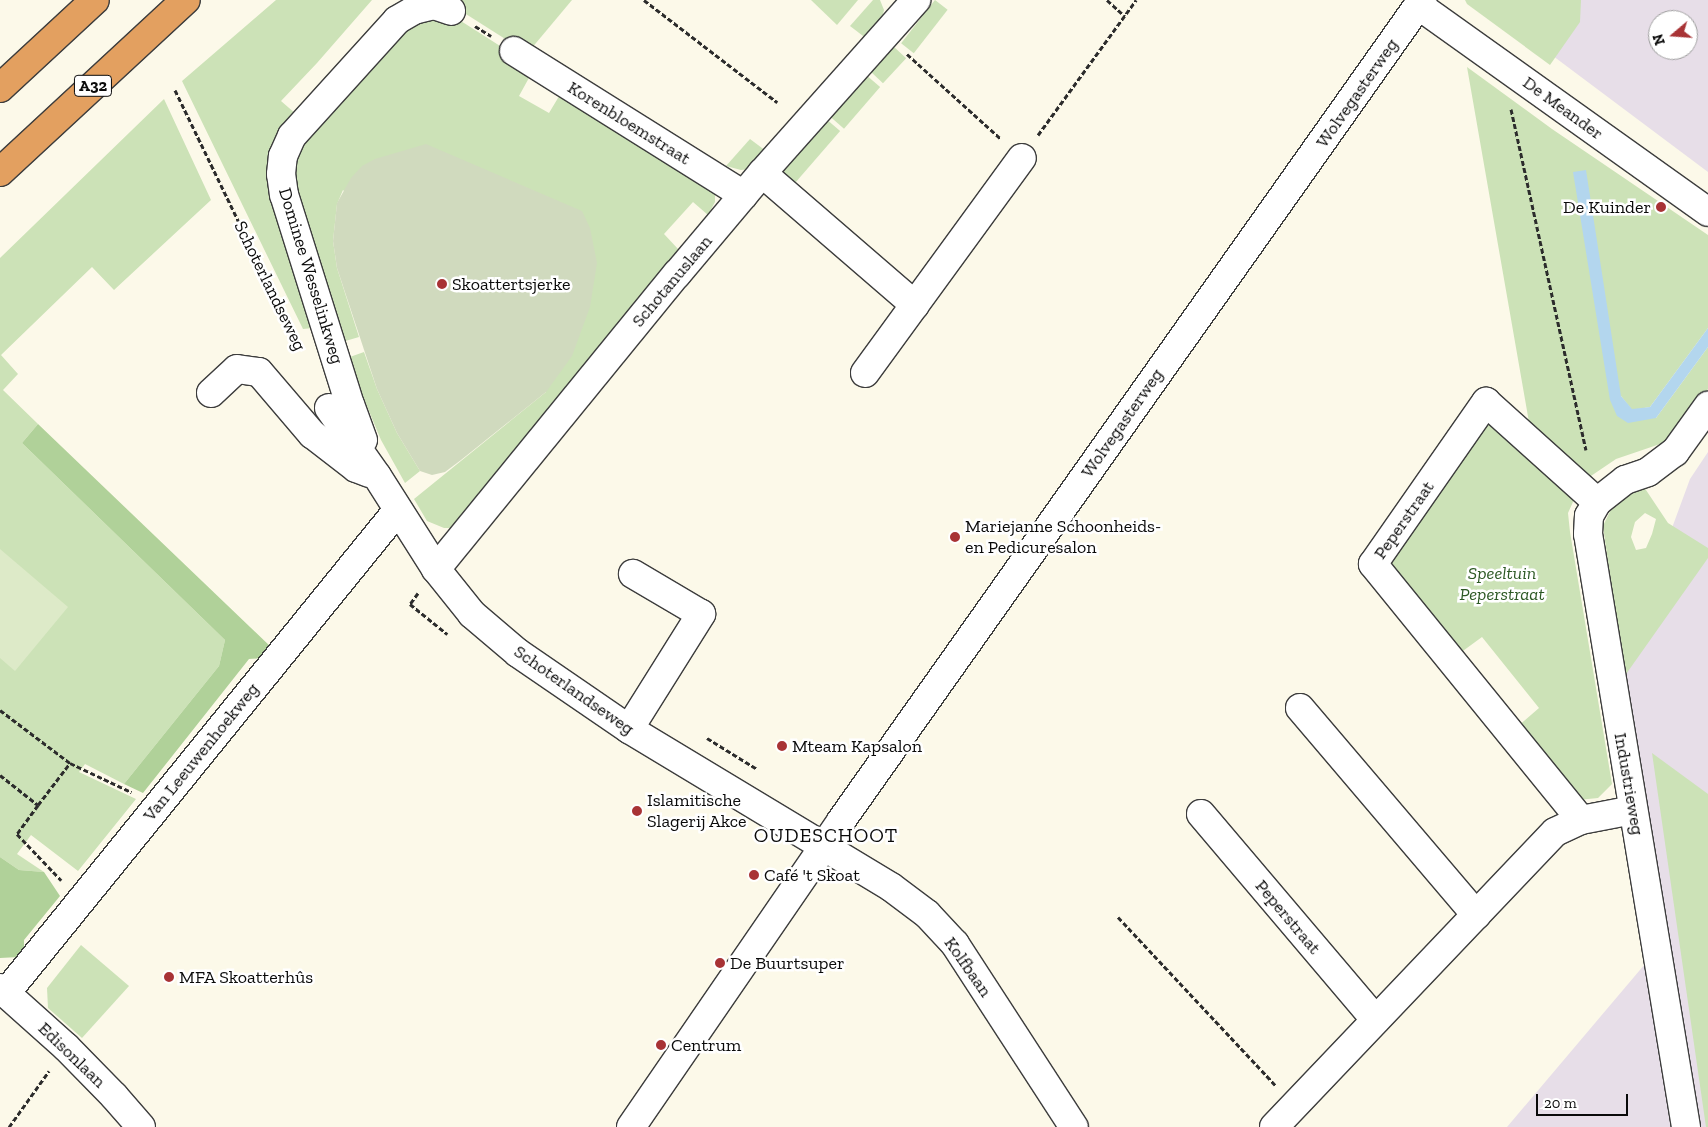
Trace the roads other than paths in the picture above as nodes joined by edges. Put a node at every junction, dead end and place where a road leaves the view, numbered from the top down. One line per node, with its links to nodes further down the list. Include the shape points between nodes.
1 (186, 0): 9 (highway, A32)
2 (913, 1): 10 (street, Schotanuslaan, via 886,36)
3 (91, 2): 7 (highway)
4 (1420, 3): 12 (street, De Meander); 28 (street, Wolvegasterweg)
5 (452, 11): 18 (street, Dominee Wesselinkweg, via 434,5 414,10 397,20 292,136 282,156 284,195 350,405)
6 (514, 51): 11 (street, Korenbloemstraat)
7 (0, 88)
8 (1022, 158): 13 (street)
9 (0, 172)
10 (762, 173): 11 (street, Schotanuslaan); 13 (street)
11 (744, 195): 21 (street, Schotanuslaan)
12 (1708, 212)
13 (915, 305): 14 (street)
14 (865, 373)
15 (211, 392): 18 (street, via 237,369 259,372 312,434 356,468)
16 (1708, 406): 19 (street, via 1675,452 1648,472 1625,480)
17 (329, 408): 18 (street, Schoterlandseweg)
18 (377, 476): 20 (street, Schoterlandseweg)
19 (1597, 502): 25 (street, Industrieweg, via 1589,516 1588,534); 27 (street, Peperstraat, via 1486,402 1373,564)
20 (398, 511): 21 (street, Schoterlandseweg); 30 (street, Van Leeuwenhoekweg)
21 (436, 569): 24 (street, Schoterlandseweg, via 472,614 518,653)
22 (633, 574): 24 (street, via 701,614)
23 (1300, 708): 29 (street)
24 (629, 729): 28 (street, Schoterlandseweg)
25 (1633, 810): 27 (street); 36 (street, Industrieweg)
26 (1201, 814): 31 (street, Peperstraat)
27 (1581, 820): 29 (street, via 1555,832)
28 (823, 846): 33 (street, Wolvegasterweg); 34 (street, Kolfbaan, via 891,887 926,914 955,944)
29 (1476, 915): 31 (street)
30 (3, 991): 32 (street, Edisonlaan, via 66,1047)
31 (1376, 1020): 35 (street)
32 (141, 1127)
33 (631, 1127)
34 (1074, 1127)
35 (1274, 1127)
36 (1686, 1127)

